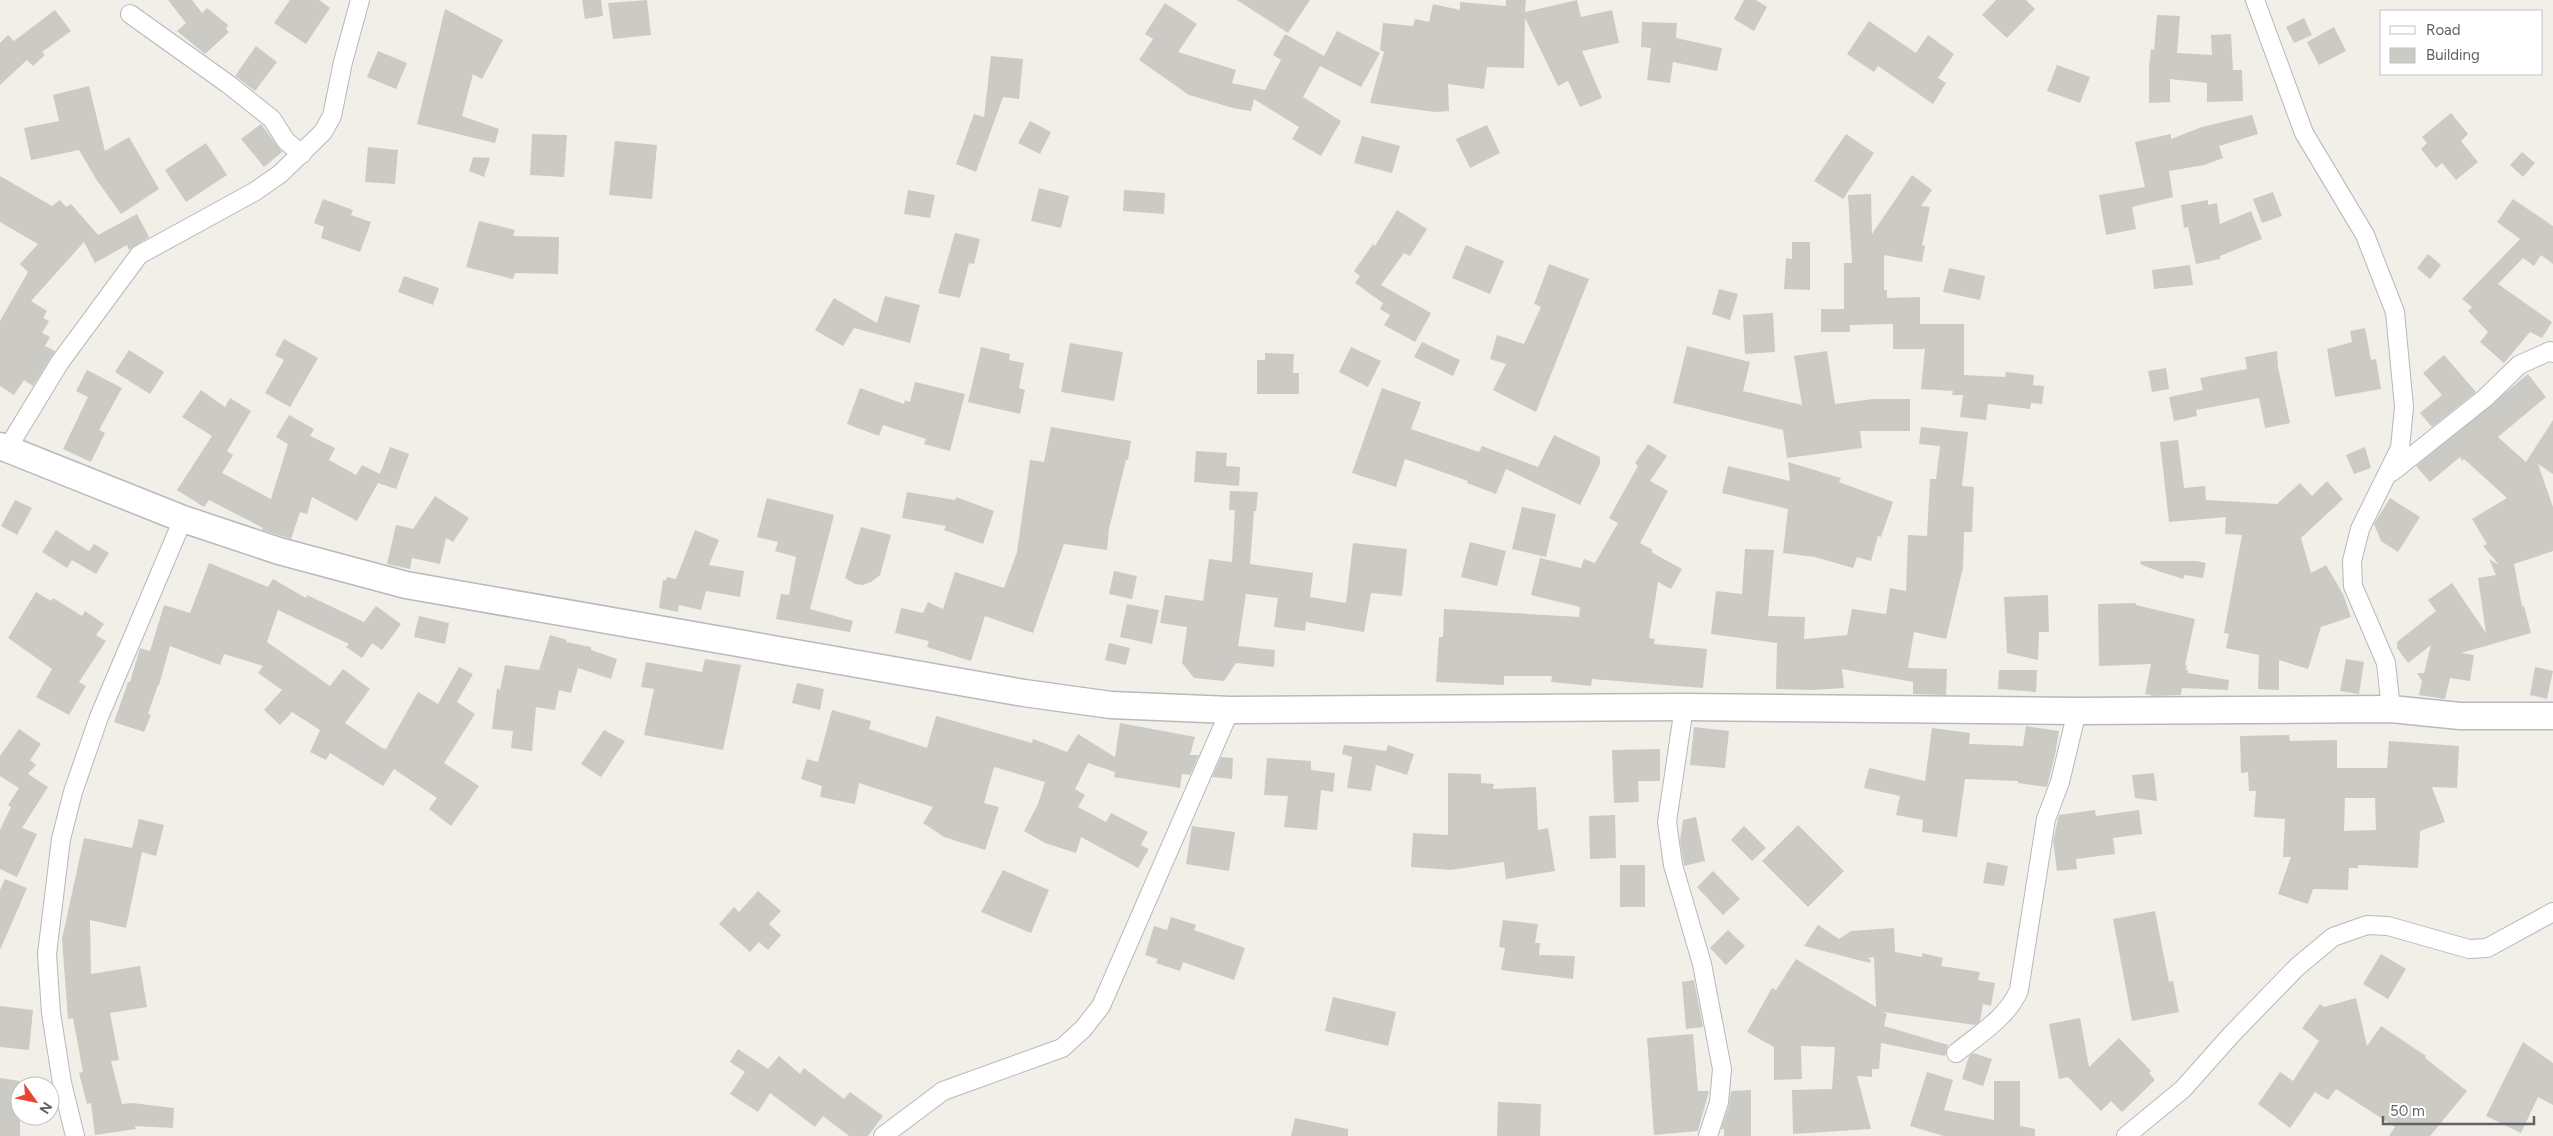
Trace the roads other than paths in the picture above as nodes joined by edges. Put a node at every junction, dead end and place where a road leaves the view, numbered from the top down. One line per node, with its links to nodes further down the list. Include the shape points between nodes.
1 (360, 0): 4 (street, via 332,116 323,132)
2 (2255, 0): 7 (street, via 2304,133 2365,235 2395,312 2404,407 2400,448)
3 (130, 14): 4 (street, via 272,119 286,141)
4 (302, 154): 6 (street, via 254,192 139,256 60,362)
5 (2552, 351): 7 (street, via 2519,365 2485,398)
6 (4, 447): 8 (main road)
7 (2387, 476): 10 (street, via 2360,529 2352,561 2353,586 2386,663)
8 (183, 519): 11 (main road, via 279,551 406,585 1034,694 1111,705); 16 (street, via 99,718 72,792 61,839 47,954 51,1013)
9 (1684, 707): 11 (main road); 12 (main road); 18 (street, via 1667,822 1673,865 1702,964 1722,1069 1720,1102)
10 (2391, 709): 12 (main road); 13 (main road, via 2460,716)
11 (1230, 710): 17 (street, via 1105,997 1083,1029 1062,1048 943,1091)
12 (2077, 711): 15 (street, via 2060,782 2046,819 2019,990 2014,1003)
13 (2553, 716)
14 (2553, 912): 19 (street, via 2487,948 2469,950 2388,926 2367,925 2333,937 2296,967 2183,1089)
15 (1956, 1053)
16 (75, 1136)
17 (883, 1136)
18 (1708, 1136)
19 (2126, 1136)

